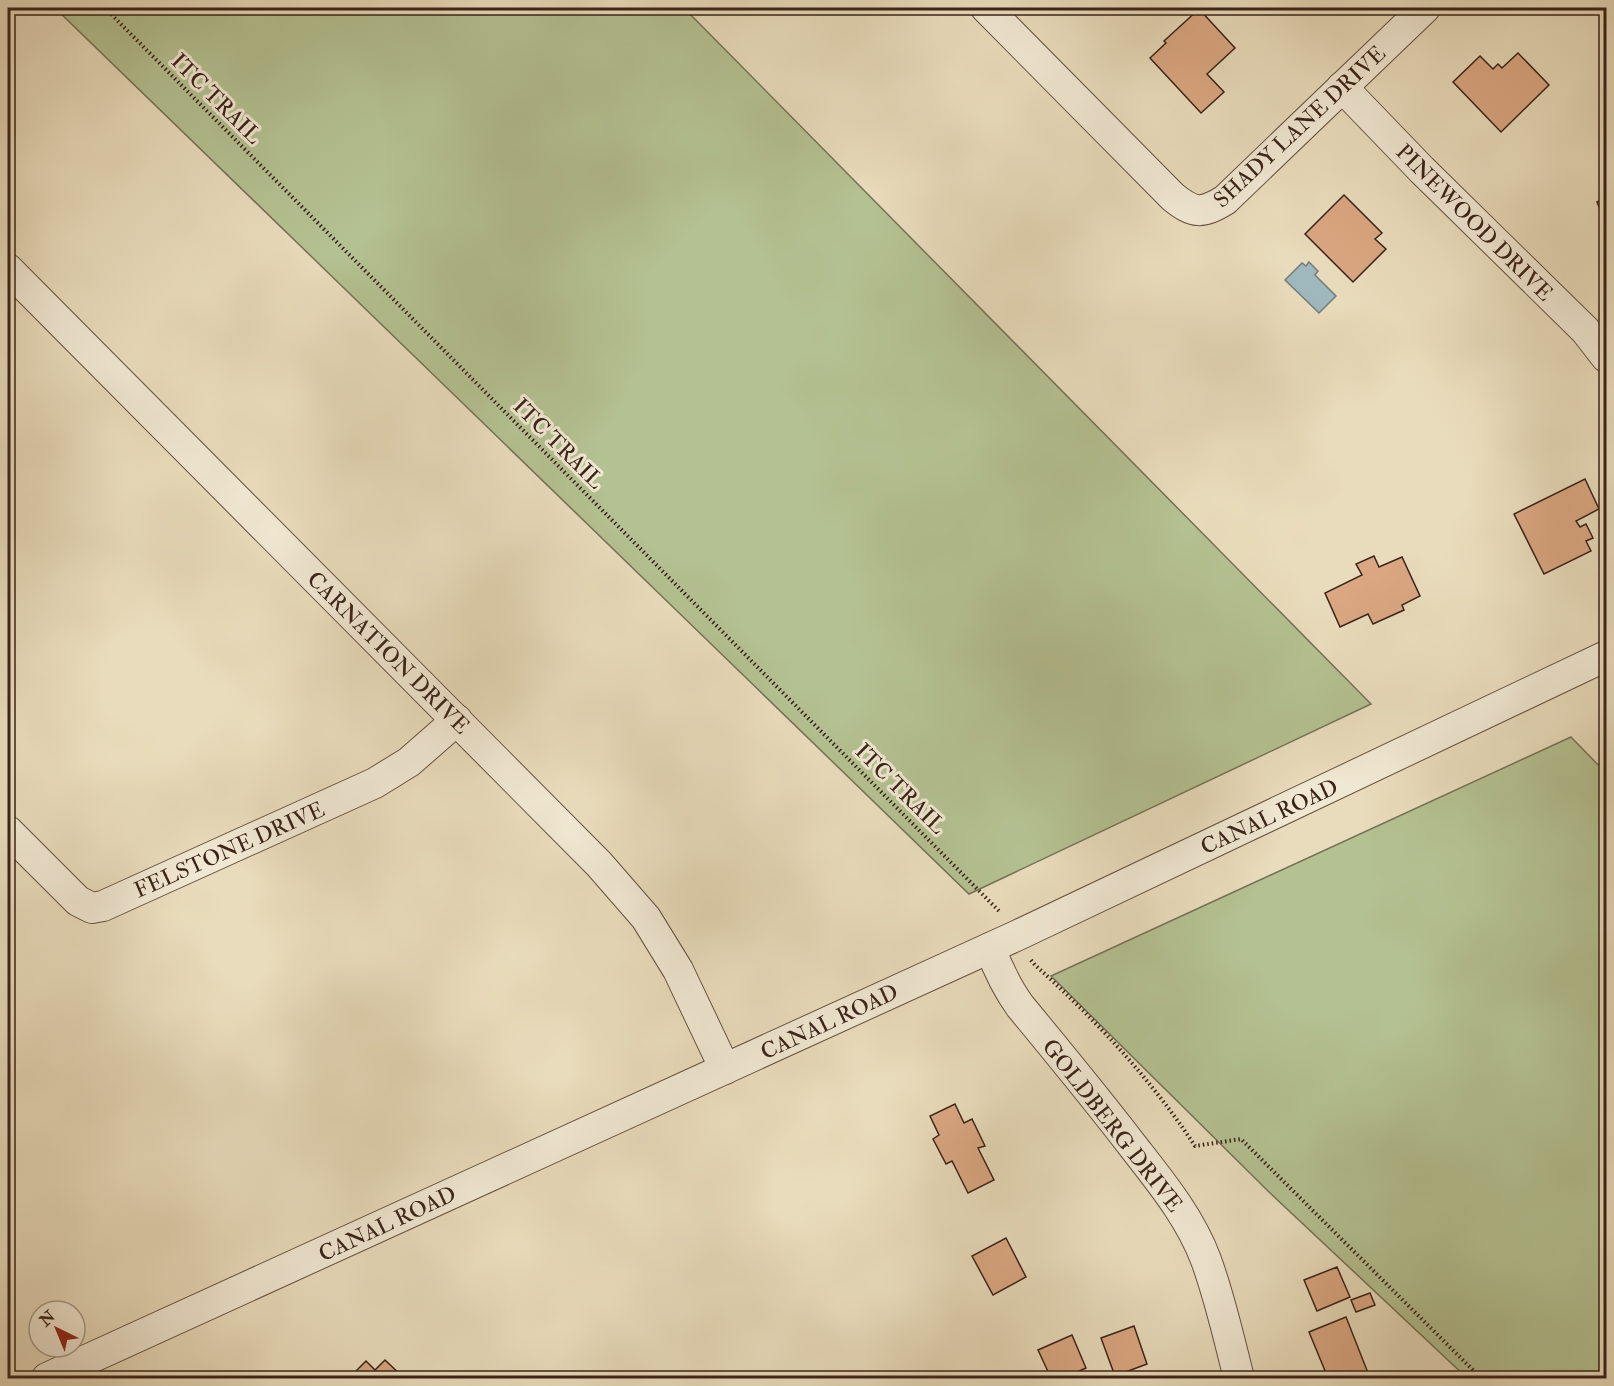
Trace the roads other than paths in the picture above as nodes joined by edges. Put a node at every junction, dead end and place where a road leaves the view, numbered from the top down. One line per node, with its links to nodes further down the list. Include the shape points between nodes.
1 (986, 8): 3 (street, SHADY LANE DRIVE, via 1173,197 1195,210 1210,209 1225,200)
2 (1425, 8): 3 (street, SHADY LANE DRIVE)
3 (1342, 87): 5 (street, PINEWOOD DRIVE)
4 (8, 269): 7 (street, CARNATION DRIVE)
5 (1606, 354)
6 (1606, 656): 9 (street, CANAL ROAD)
7 (457, 720): 8 (street, FELSTONE DRIVE, via 409,762 375,783 103,906 92,908 78,901); 10 (street, CARNATION DRIVE, via 599,864 646,918 678,970)
8 (8, 831)
9 (990, 948): 10 (street, CANAL ROAD); 12 (street, GOLDBERG DRIVE, via 1020,1006 1100,1103 1187,1222 1206,1259)
10 (725, 1069): 11 (street, CANAL ROAD)
11 (47, 1378)
12 (1239, 1378)

